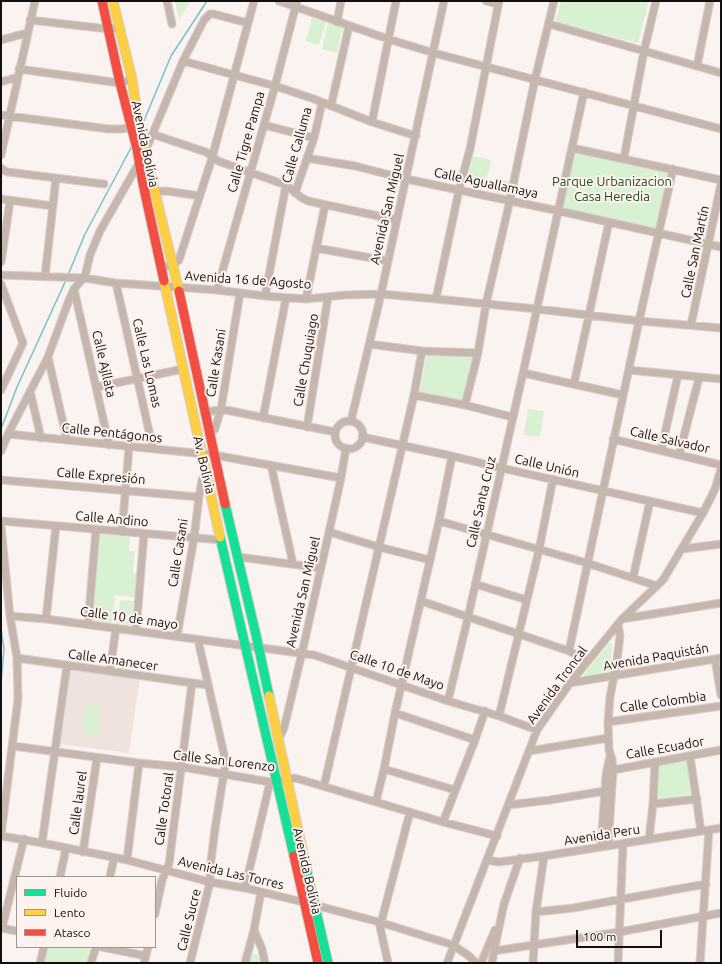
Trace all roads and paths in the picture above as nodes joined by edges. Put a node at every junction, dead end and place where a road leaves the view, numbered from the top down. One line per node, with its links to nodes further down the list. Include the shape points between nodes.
1 (35, 1): 16 (street)
2 (102, 1): 23 (street, Avenida Bolivia)
3 (114, 1): 22 (street, Avenida Bolivia)
4 (167, 1): 19 (street)
5 (254, 1): 18 (street)
6 (279, 1): 15 (street)
7 (341, 1): 17 (street)
8 (396, 1): 25 (street)
9 (444, 1): 28 (street, Avenida San Miguel)
10 (486, 1): 14 (street)
11 (554, 1): 20 (street)
12 (656, 1): 27 (street)
13 (710, 1): 31 (street)
14 (499, 2): 30 (street)
15 (296, 4): 17 (street); 39 (street, Calle Tigre Pampa)
16 (30, 20): 23 (street); 24 (street)
17 (337, 22): 21 (street)
18 (248, 23): 29 (street, via 210,14 204,20); 34 (street)
19 (172, 24)
20 (549, 24): 27 (street); 36 (street)
21 (349, 26): 25 (street); 43 (street)
22 (120, 28): 23 (street); 35 (street, Avenida Bolivia)
23 (108, 29): 38 (street, Avenida Bolivia)
24 (28, 33): 26 (street); 32 (street)
25 (388, 39): 28 (street); 46 (street)
26 (1, 40)
27 (644, 51): 31 (street); 42 (street)
28 (434, 53): 30 (street); 51 (street, Avenida San Miguel)
29 (183, 61): 34 (street); 50 (street)
30 (486, 66): 36 (street); 69 (street, via 470,149)
31 (697, 66): 33 (street)
32 (18, 73): 37 (street); 38 (street); 45 (street)
33 (721, 73)
34 (233, 76): 39 (street); 56 (street)
35 (132, 79): 38 (street); 49 (street, Avenida Bolivia)
36 (536, 79): 40 (street); 75 (street)
37 (1, 82)
38 (120, 83): 49 (street, Avenida Bolivia)
39 (274, 86): 41 (street); 47 (street, Calle Tigre Pampa)
40 (584, 92): 42 (street); 53 (street, Calle Santa Cruz)
41 (322, 103): 43 (street); 52 (street, Calle Calluma)
42 (634, 105): 48 (street); 58 (street)
43 (331, 106): 46 (street)
44 (1, 115): 45 (street)
45 (9, 116): 49 (street); 55 (street)
46 (372, 122): 51 (street)
47 (264, 125): 52 (street); 62 (street, Calle Tigre Pampa)
48 (721, 129)
49 (136, 132): 54 (street)
50 (152, 134): 54 (street); 56 (street, via 206,152)
51 (416, 136): 64 (street, Avenida San Miguel)
52 (314, 138): 57 (street, Calle Calluma)
53 (572, 148): 58 (street); 79 (street, Calle Santa Cruz)
54 (141, 150): 59 (street, Av. Bolivia); 70 (street, Avenida Bolivia)
55 (1, 155)
56 (212, 158): 62 (street); 73 (street)
57 (308, 158): 64 (street, Calle Aguallamaya, via 355,166); 72 (street, Calle Calluma)
58 (624, 158): 61 (street)
59 (139, 162): 71 (street, Av. Bolivia); 92 (street, via 100,231)
60 (1, 168): 63 (street, via 8,172)
61 (673, 170): 65 (street); 82 (street)
62 (251, 172): 68 (street); 98 (street, Calle Tigre Pampa)
63 (56, 178): 66 (street); 78 (street)
64 (406, 179): 69 (street, Calle Aguallamaya); 80 (street, Avenida San Miguel)
65 (721, 180)
66 (104, 184)
67 (721, 184): 83 (street, Calle San Martín)
68 (286, 185): 72 (street); 101 (street)
69 (459, 190): 75 (street, Calle Aguallamaya); 105 (street)
70 (154, 191): 71 (street); 73 (street); 88 (street, Avenida Bolivia)
71 (145, 193): 89 (street, Av. Bolivia)
72 (296, 193): 77 (street, via 308,201)
73 (200, 196): 88 (street, via 179,260)
74 (1, 199): 76 (street)
75 (510, 200): 79 (street, Calle Aguallamaya); 106 (street)
76 (10, 201): 78 (street); 87 (street)
77 (325, 205): 80 (street); 85 (street)
78 (53, 206): 91 (street)
79 (559, 211): 81 (street, Calle Aguallamaya); 107 (street, Calle Santa Cruz)
80 (397, 220): 86 (street, Avenida San Miguel)
81 (609, 222): 82 (street, Calle Aguallamaya); 108 (street)
82 (658, 234): 83 (street, Calle Aguallamaya); 109 (street)
83 (709, 245): 84 (street, Calle Aguallamaya); 110 (street, Calle San Martín)
84 (721, 247)
85 (316, 248): 86 (street); 104 (street)
86 (388, 261): 100 (street, Avenida San Miguel)
87 (1, 262)
88 (173, 265): 89 (street); 96 (street, Avenida Bolivia)
89 (161, 268): 95 (street, Av. Bolivia)
90 (1, 275): 91 (street, Avenida 16 de Agosto)
91 (45, 276): 92 (street, Avenida 16 de Agosto)
92 (84, 278): 93 (street, Avenida 16 de Agosto); 97 (street)
93 (116, 283): 95 (street, Avenida 16 de Agosto); 120 (street, Calle Las Lomas)
94 (1, 284): 125 (street, via 23,343)
95 (165, 286): 96 (street, Avenida 16 de Agosto); 116 (street, Av. Bolivia)
96 (177, 287): 98 (street, Avenida 16 de Agosto); 131 (street, Av. Bolivia)
97 (74, 289): 115 (street); 124 (street, Calle Ajllata)
98 (217, 290): 99 (street, Avenida 16 de Agosto)
99 (240, 293): 101 (street, Avenida 16 de Agosto); 130 (street, Calle Kasani)
100 (381, 294): 102 (street, Avenida 16 de Agosto, via 345,294); 105 (street, Avenida 16 de Agosto); 112 (street, Avenida San Miguel)
101 (265, 296): 103 (street, Avenida 16 de Agosto)
102 (328, 297): 104 (street, Avenida 16 de Agosto); 135 (street, Calle Chuquiago)
103 (286, 298): 104 (street, Avenida 16 de Agosto); 133 (street)
104 (306, 299)
105 (436, 299): 106 (street, Avenida 16 de Agosto)
106 (486, 304): 107 (street, Avenida 16 de Agosto); 114 (street)
107 (537, 308): 108 (street, Avenida 16 de Agosto); 118 (street, Calle Santa Cruz)
108 (589, 314): 109 (street, Avenida 16 de Agosto); 123 (street)
109 (639, 321): 110 (street, Avenida 16 de Agosto); 117 (street)
110 (691, 326): 111 (street, Avenida 16 de Agosto)
111 (721, 328)
112 (369, 344): 113 (street); 134 (street, Avenida San Miguel)
113 (422, 351): 114 (street); 127 (street)
114 (478, 353): 129 (street)
115 (48, 357): 126 (street); 142 (street)
116 (183, 369): 120 (street); 150 (street, Av. Bolivia)
117 (629, 370): 119 (street); 128 (street)
118 (523, 373): 123 (street); 132 (street, Calle Santa Cruz)
119 (678, 375): 121 (street); 149 (street)
120 (138, 378): 124 (street); 147 (street, Calle Las Lomas)
121 (699, 378): 122 (street); 152 (street)
122 (721, 379)
123 (574, 384): 128 (street)
124 (97, 387): 143 (street, Calle Ajllata)
125 (1, 390)
126 (30, 391): 137 (street); 140 (street)
127 (414, 395): 129 (street); 145 (street)
128 (623, 395): 141 (street)
129 (465, 405): 132 (street)
130 (221, 409): 131 (street); 133 (street); 138 (street, Calle Kasani, via 215,429)
131 (204, 413): 138 (street, Av. Bolivia)
132 (512, 417): 156 (street, Calle Santa Cruz)
133 (263, 418): 135 (street)
134 (351, 421): 136 (street, via 342,422); 139 (street, via 361,428)
135 (307, 427): 136 (street)
136 (335, 432): 146 (street, via 339,444)
137 (8, 434): 140 (street, Calle Pentágonos); 148 (street)
138 (209, 434): 151 (street, Av. Bolivia)
139 (362, 437): 145 (street, Calle Unión); 146 (street, via 358,445)
140 (41, 438): 142 (street, Calle Pentágonos)
141 (614, 439): 149 (street, Calle Salvador); 164 (street)
142 (67, 440): 143 (street, Calle Pentágonos)
143 (109, 444): 144 (street, Calle Pentágonos)
144 (129, 446): 147 (street, Calle Pentágonos); 163 (street)
145 (402, 446): 153 (street, Calle Unión); 180 (street)
146 (346, 448): 159 (street, Avenida San Miguel)
147 (153, 449): 150 (street, Calle Pentágonos)
148 (1, 451)
149 (661, 451): 152 (street, Calle Salvador)
150 (202, 454): 151 (street, Calle Pentágonos); 158 (street, Av. Bolivia)
151 (214, 455): 154 (street, Calle Pentágonos); 183 (street, Av. Bolivia)
152 (680, 455): 155 (street, Calle Salvador)
153 (452, 456): 156 (street, Calle Unión); 169 (street)
154 (271, 465): 159 (street, Calle Pentágonos); 186 (street)
155 (721, 465)
156 (502, 468): 160 (street, Calle Unión); 176 (street, Calle Santa Cruz)
157 (721, 469): 162 (street, Avenida Troncal)
158 (206, 474): 165 (street, Calle Casani); 178 (street, Av. Bolivia)
159 (341, 478): 174 (street, Avenida San Miguel)
160 (553, 479): 164 (street, Calle Unión); 182 (street)
161 (1, 480): 163 (street, Calle Expresión)
162 (718, 489): 167 (street, Avenida Troncal)
163 (126, 490): 165 (street, Calle Expresión); 173 (street)
164 (602, 491): 166 (street, Calle Unión); 185 (street)
165 (198, 497): 177 (street, Calle Casani)
166 (650, 501): 167 (street, Calle Unión); 188 (street)
167 (703, 513): 181 (street, Avenida Troncal)
168 (1, 521): 170 (street, Calle Andino)
169 (439, 521): 176 (street); 184 (street)
170 (56, 526): 172 (street, Calle Andino); 196 (street)
171 (1, 527): 194 (street)
172 (96, 530): 173 (street, Calle Andino); 198 (street)
173 (122, 532): 175 (street, Calle Andino)
174 (329, 532): 180 (street); 187 (street, Avenida San Miguel)
175 (144, 534): 177 (street, Calle Andino); 200 (street)
176 (486, 535): 182 (street); 189 (street, Calle Santa Cruz)
177 (194, 538): 178 (street, Calle Andino); 202 (street, Calle Casani)
178 (221, 540): 204 (street, Av. Bolivia)
179 (721, 544): 181 (street)
180 (379, 548): 184 (street); 212 (street)
181 (682, 549): 190 (street, Avenida Troncal)
182 (539, 550): 185 (street); 191 (street)
183 (239, 557): 186 (street); 205 (street, Av. Bolivia)
184 (430, 560): 192 (street)
185 (587, 563): 188 (street); 206 (street)
186 (293, 564): 187 (street)
187 (321, 568): 207 (street, Avenida San Miguel)
188 (633, 578): 190 (street)
189 (475, 584): 191 (street); 195 (street, Calle Santa Cruz)
190 (657, 586): 197 (street, Avenida Troncal)
191 (527, 600): 201 (street)
192 (421, 601): 195 (street); 218 (street)
193 (721, 603): 197 (street)
194 (10, 616): 196 (street, Calle 10 de mayo); 208 (street)
195 (468, 616): 201 (street); 220 (street, Calle Santa Cruz)
196 (46, 619): 198 (street, Calle 10 de mayo)
197 (620, 622): 210 (street, Avenida Troncal); 214 (street)
198 (88, 624): 199 (street, Calle 10 de mayo)
199 (116, 628): 200 (street, Calle 10 de mayo); 213 (street)
200 (136, 631): 202 (street, Calle 10 de mayo)
201 (520, 634): 206 (street); 224 (street)
202 (176, 636): 203 (street, Calle 10 de mayo)
203 (198, 640): 204 (street, Calle 10 de mayo); 217 (street, Calle Sucre)
204 (245, 647): 205 (street, Calle 10 de Mayo); 243 (street, Av. Bolivia)
205 (259, 648): 207 (street, Calle 10 de Mayo); 228 (street, Av. Bolivia)
206 (569, 651): 210 (street)
207 (302, 653): 212 (street, Calle 10 de Mayo); 228 (street, Avenida San Miguel, via 284,728)
208 (17, 658): 211 (street, Calle Amanecer); 230 (street, via 18,699)
209 (718, 658): 214 (street, Avenida Paquistán); 219 (street)
210 (588, 661): 216 (street, Avenida Troncal)
211 (67, 665): 213 (street, Calle Amanecer); 232 (street)
212 (352, 667): 218 (street, Calle 10 de Mayo); 244 (street)
213 (110, 671): 215 (street, Calle Amanecer)
214 (613, 676): 216 (street, Avenida Paquistán); 225 (street)
215 (192, 683): 217 (street, Calle Amanecer); 239 (street, Calle Totoral)
216 (570, 683): 226 (street, Avenida Troncal)
217 (207, 685): 242 (street, Calle Sucre, via 224,754)
218 (401, 685): 220 (street, Calle 10 de Mayo); 223 (street)
219 (721, 694)
220 (448, 700): 222 (street, Calle 10 de Mayo)
221 (721, 706): 225 (street, Calle Colombia)
222 (484, 711): 224 (street, Calle 10 de Mayo); 229 (street)
223 (395, 713): 229 (street); 240 (street)
224 (499, 716): 226 (street, Calle 10 de Mayo)
225 (608, 722): 227 (street)
226 (537, 730): 233 (street, Avenida Troncal)
227 (608, 738): 233 (street); 234 (street)
228 (278, 740): 243 (street, Av. Bolivia)
229 (475, 740): 245 (street)
230 (13, 746): 232 (street, Calle San Lorenzo); 255 (street)
231 (721, 750): 235 (street, Calle Ecuador)
232 (55, 751): 236 (street, Calle San Lorenzo); 259 (street)
233 (529, 751): 250 (street, Avenida Troncal)
234 (610, 754): 241 (street); 246 (street, via 607,769)
235 (690, 756): 237 (street, Calle Ecuador); 247 (street)
236 (97, 758): 238 (street, Calle San Lorenzo); 264 (street, Calle laurel)
237 (655, 762): 241 (street, Calle Ecuador); 249 (street)
238 (139, 763): 239 (street, Calle San Lorenzo); 268 (street)
239 (182, 768): 242 (street, Calle San Lorenzo); 270 (street, Calle Totoral, via 169,864)
240 (384, 769): 245 (street); 248 (street)
241 (613, 770): 246 (street)
242 (224, 774): 243 (street, Calle San Lorenzo); 273 (street, Calle Sucre)
243 (278, 780): 244 (street, Calle San Lorenzo, via 302,780); 275 (street); 278 (street, Avenida Bolivia); 279 (street, Avenida Bolivia)
244 (324, 786): 248 (street, Calle San Lorenzo)
245 (455, 790): 252 (street)
246 (608, 791): 250 (street); 261 (street); 262 (street)
247 (697, 799): 249 (street); 254 (street)
248 (376, 802): 251 (street, Calle San Lorenzo)
249 (653, 804): 258 (street)
250 (508, 805): 256 (street, Avenida Troncal)
251 (410, 812): 252 (street, Calle San Lorenzo); 285 (street)
252 (443, 822): 256 (street, Calle San Lorenzo)
253 (721, 828): 254 (street, Avenida Peru)
254 (705, 830): 258 (street, Avenida Peru); 274 (street)
255 (1, 835): 257 (street, Avenida Las Torres)
256 (497, 836): 269 (street, Avenida Troncal)
257 (24, 839): 259 (street, Avenida Las Torres); 286 (street)
258 (649, 839): 260 (street, Avenida Peru)
259 (42, 842): 263 (street, Avenida Las Torres)
260 (623, 844): 261 (street, Avenida Peru); 277 (street)
261 (608, 846): 262 (street, Avenida Peru)
262 (601, 847): 265 (street, Avenida Peru)
263 (66, 848): 264 (street, Avenida Las Torres); 271 (street)
264 (83, 852): 266 (street, Avenida Las Torres)
265 (544, 856): 267 (street, Avenida Peru); 281 (street)
266 (114, 858): 268 (street, Avenida Las Torres); 272 (street)
267 (520, 858): 269 (street, Avenida Peru, via 499,862); 283 (street)
268 (127, 860): 270 (street, Avenida Las Torres)
269 (487, 860): 290 (street, Avenida Troncal)
270 (166, 870): 273 (street, Avenida Las Torres); 280 (street, Calle Totoral)
271 (60, 876)
272 (110, 876)
273 (210, 882): 275 (street, Avenida Las Torres); 300 (street, Calle Sucre)
274 (706, 884): 277 (street); 284 (street)
275 (245, 888): 276 (street, Avenida Las Torres)
276 (261, 892): 278 (street, Avenida Las Torres); 287 (street)
277 (621, 899): 281 (street); 289 (street)
278 (303, 902): 279 (street, Avenida Las Torres); 303 (street, Avenida Bolivia)
279 (315, 905): 285 (street, Avenida Las Torres); 304 (street, Avenida Bolivia)
280 (156, 909)
281 (536, 912): 291 (street)
282 (721, 913): 284 (street)
283 (501, 915): 296 (street); 308 (street)
284 (702, 916): 289 (street); 312 (street)
285 (380, 922): 290 (street, Avenida Las Torres); 305 (street)
286 (1, 928): 288 (street)
287 (254, 930): 301 (street); 302 (street)
288 (16, 931)
289 (619, 932): 291 (street); 311 (street)
290 (453, 944): 306 (street, Avenida Troncal); 307 (street)
291 (534, 946): 296 (street); 310 (street)
292 (44, 948): 298 (street)
293 (96, 948): 299 (street)
294 (106, 948): 297 (street)
295 (148, 948): 297 (street)
296 (494, 951): 309 (street)
297 (145, 959)
298 (40, 963)
299 (91, 963)
300 (190, 963)
301 (245, 963)
302 (265, 963)
303 (318, 963)
304 (328, 963)
305 (388, 963)
306 (447, 963)
307 (476, 963)
308 (481, 963)
309 (492, 963)
310 (533, 963)
311 (618, 963)
312 (700, 963)

